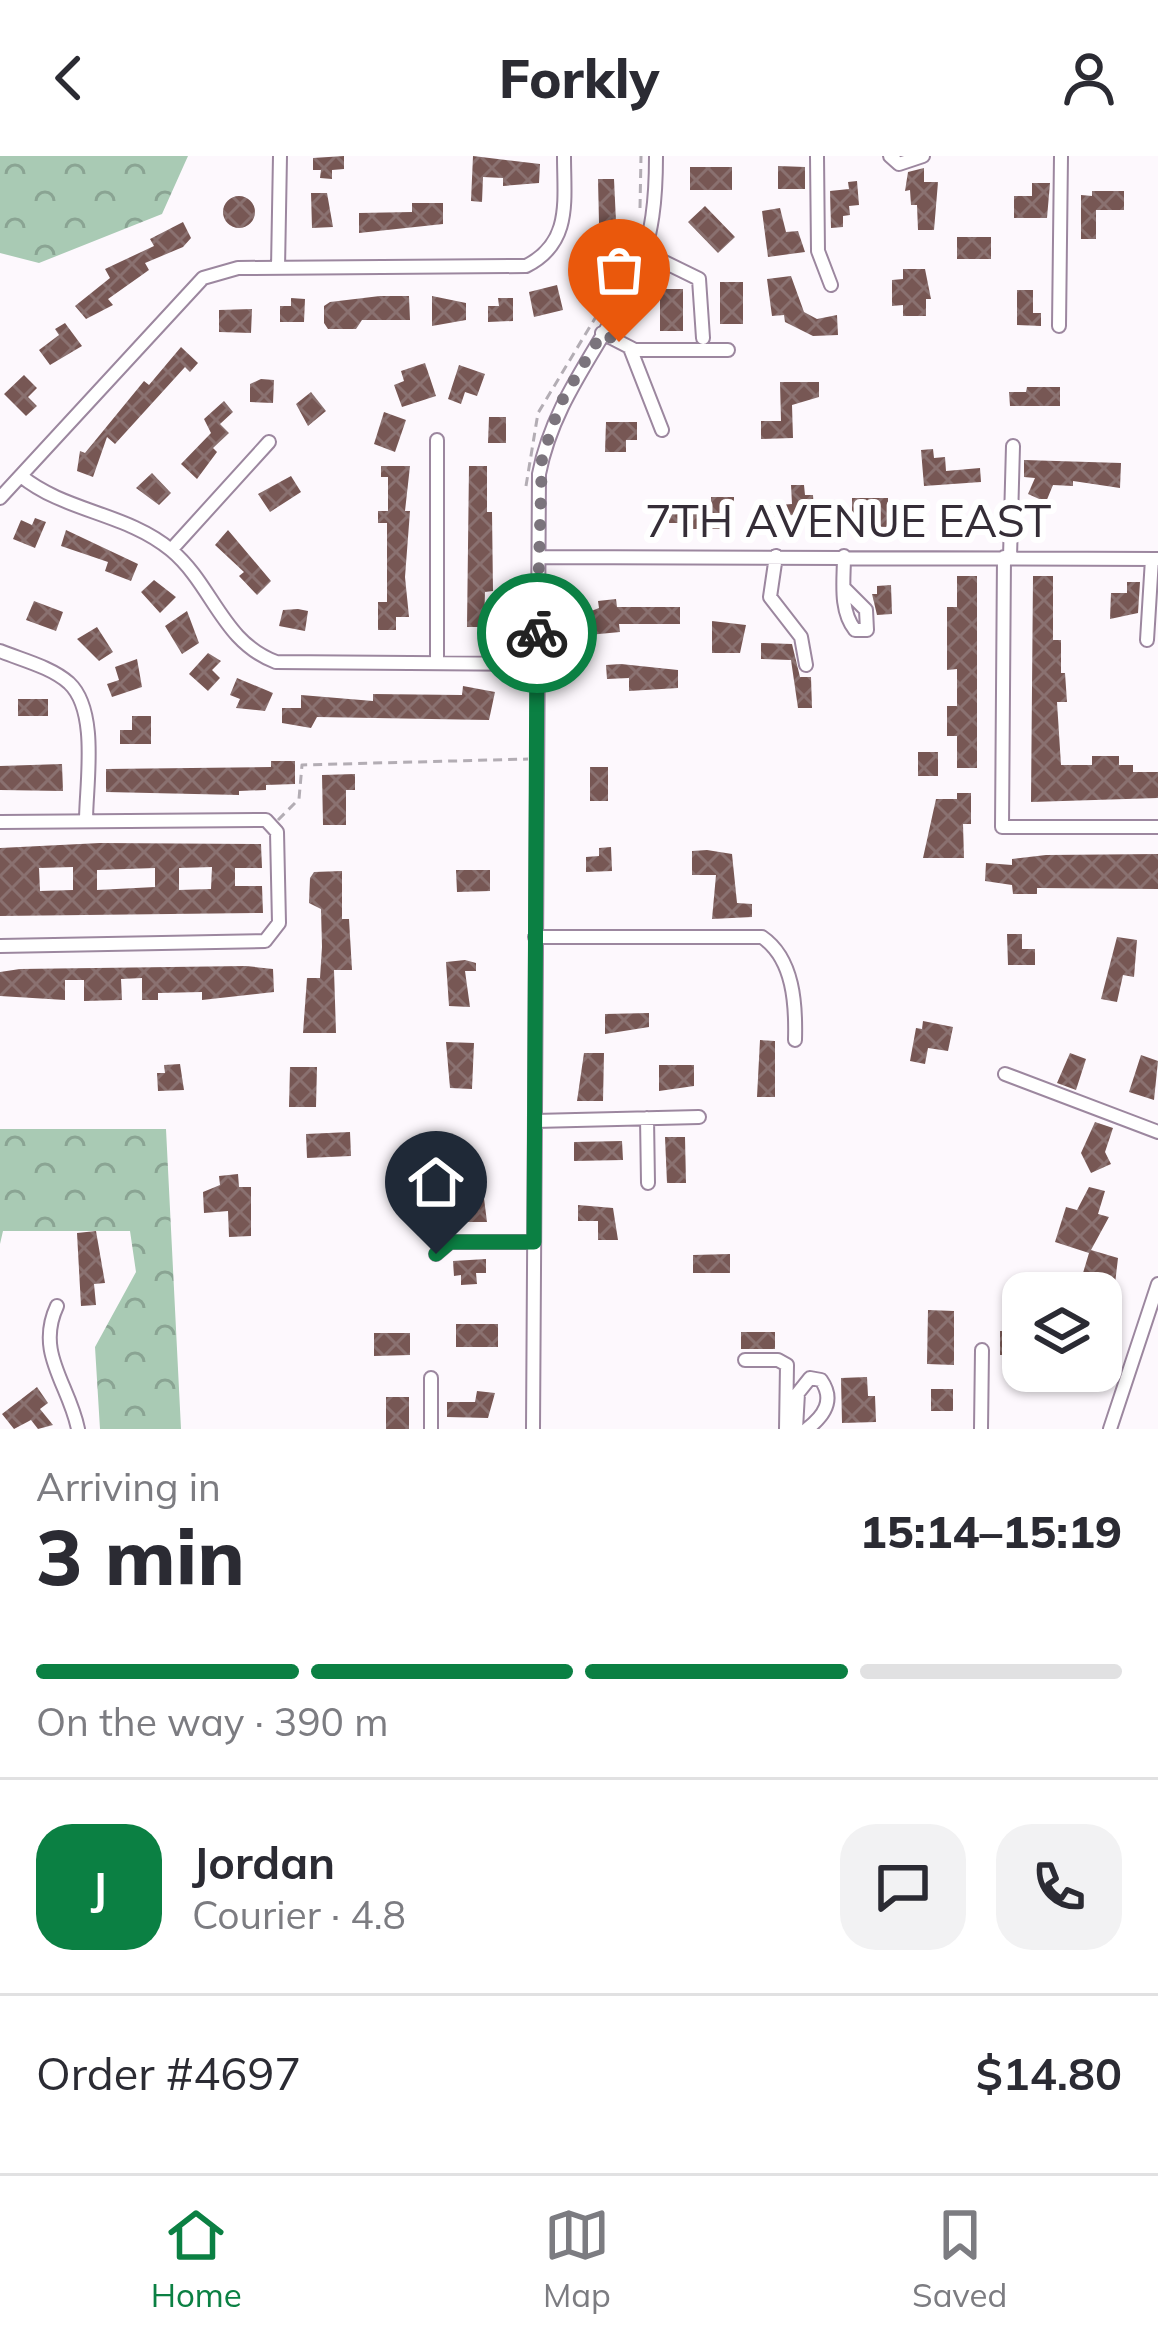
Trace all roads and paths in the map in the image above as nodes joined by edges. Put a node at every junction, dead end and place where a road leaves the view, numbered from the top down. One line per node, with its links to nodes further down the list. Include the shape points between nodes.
1 (280, 156): 9 (street)
2 (564, 156): 9 (street, via 565,215 542,258 516,268)
3 (656, 156): 8 (street)
4 (818, 156): 10 (street, via 818,251)
5 (890, 156): 6 (street, via 898,164)
6 (923, 156)
7 (1061, 156): 11 (street)
8 (644, 252): 12 (street); 13 (street, via 699,279)
9 (278, 268): 20 (street, via 226,269 194,284)
10 (831, 285)
11 (1059, 326)
12 (602, 333): 14 (street); 25 (street, via 548,438 539,474)
13 (703, 338)
14 (630, 348): 15 (street); 16 (street)
15 (728, 350)
16 (662, 430)
17 (436, 440): 31 (street)
18 (269, 442): 22 (street)
19 (1013, 446): 26 (street)
20 (21, 476): 21 (street); 22 (street)
21 (0, 498)
22 (171, 550): 31 (street, via 205,586 230,631 262,657)
23 (776, 556): 24 (street, 7TH AVENUE EAST); 25 (street, 7TH AVENUE EAST); 33 (street, via 770,597 801,637)
24 (844, 556): 26 (street, 7TH AVENUE EAST); 28 (street)
25 (539, 557): 32 (street)
26 (1007, 557): 27 (street, 7TH AVENUE EAST); 38 (street, via 1002,827)
27 (1155, 559): 29 (street)
28 (844, 588)
29 (1147, 640)
30 (0, 651): 35 (street, via 59,676 79,697)
31 (437, 663): 32 (street)
32 (536, 664): 34 (street)
33 (806, 665)
34 (536, 758): 37 (path, via 302,765 299,799); 39 (street)
35 (86, 821): 36 (street); 37 (street)
36 (0, 822)
37 (272, 825): 40 (street, via 279,923 272,937)
38 (1158, 827)
39 (535, 937): 41 (street, via 762,937 789,979); 45 (street)
40 (0, 946)
41 (795, 1040)
42 (1005, 1074): 46 (street)
43 (698, 1117): 44 (street)
44 (647, 1118): 45 (street); 47 (street)
45 (535, 1121): 48 (street)
46 (1158, 1132)
47 (648, 1183)
48 (534, 1242): 49 (street, via 450,1242); 57 (street)
49 (436, 1254)
50 (1158, 1284): 62 (street)
51 (57, 1306): 55 (street, via 47,1348)
52 (982, 1350): 61 (street)
53 (745, 1360): 58 (street, via 787,1365)
54 (430, 1378): 56 (street)
55 (78, 1429)
56 (431, 1429)
57 (533, 1429)
58 (786, 1429)
59 (796, 1429): 60 (street, via 798,1393 810,1378 821,1380 828,1402)
60 (807, 1429)
61 (981, 1429)
62 (1110, 1429)

